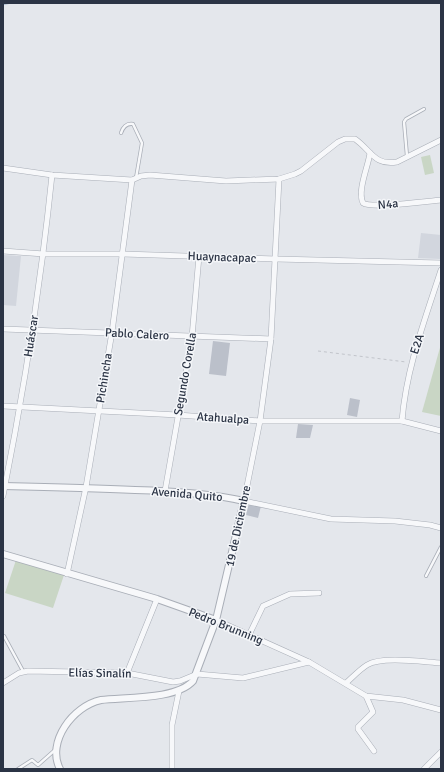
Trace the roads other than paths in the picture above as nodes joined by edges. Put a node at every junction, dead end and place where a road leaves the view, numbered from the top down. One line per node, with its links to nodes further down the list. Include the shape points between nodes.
1 (424, 109): 5 (lane, via 404,122)
2 (121, 133): 8 (lane, via 125,126 133,124 142,143)
3 (441, 140): 5 (street)
4 (370, 153): 5 (street, via 381,162 389,163); 9 (street, via 355,139 345,139 301,171); 10 (street, N4a, via 361,190 363,203 379,206)
5 (407, 156)
6 (3, 168): 7 (street)
7 (52, 175): 8 (street); 12 (street, Huáscar)
8 (134, 179): 9 (street, via 150,175 226,181); 13 (street, Pichincha)
9 (279, 180): 15 (street, 19 de Diciembre)
10 (441, 200)
11 (3, 252): 12 (street, Huaynacapac)
12 (44, 254): 13 (street, Huaynacapac); 19 (street, Huáscar)
13 (123, 254): 14 (street, Huaynacapac); 20 (street, Pichincha)
14 (199, 256): 15 (street, Huaynacapac); 21 (street, Segundo Corella)
15 (276, 260): 16 (street, Huaynacapac); 22 (street, 19 de Diciembre)
16 (441, 263)
17 (441, 270): 28 (street, E2A, via 411,363)
18 (3, 329): 19 (street, Pablo Calero)
19 (32, 330): 20 (street, Pablo Calero); 24 (street, Huáscar)
20 (112, 332): 21 (street, Pablo Calero); 25 (street, Pichincha)
21 (192, 337): 22 (street, Pablo Calero); 26 (street, Segundo Corella)
22 (271, 339): 27 (street, 19 de Diciembre)
23 (3, 406): 24 (street, Atahualpa)
24 (20, 407): 25 (street, Atahualpa); 30 (street, Huáscar)
25 (99, 411): 26 (street, Atahualpa); 31 (street, Pichincha)
26 (178, 415): 27 (street, Atahualpa); 32 (street, Segundo Corella)
27 (260, 421): 28 (street, Atahualpa); 34 (street, 19 de Diciembre)
28 (402, 421): 29 (street, Atahualpa)
29 (441, 431)
30 (4, 486): 31 (street, Avenida Quito); 33 (street, Huáscar)
31 (86, 488): 32 (street, Avenida Quito); 38 (street, Pichincha)
32 (165, 491): 34 (street, Avenida Quito)
33 (3, 496)
34 (244, 501): 35 (street, Avenida Quito, via 331,519 395,521); 42 (street, 19 de Diciembre)
35 (441, 528)
36 (441, 547): 39 (lane)
37 (3, 554): 38 (street, Pedro Brunning)
38 (68, 574): 41 (street, Pedro Brunning)
39 (426, 576)
40 (319, 593): 43 (street, via 290,594 263,606)
41 (157, 600): 42 (street, Pedro Brunning); 48 (street)
42 (216, 620): 43 (street, Pedro Brunning); 49 (street, 19 de Diciembre)
43 (249, 635): 45 (street, Pedro Brunning)
44 (4, 636): 47 (lane)
45 (309, 662): 49 (street, via 243,678); 51 (street, Pedro Brunning)
46 (441, 663): 51 (street, via 377,661 367,665)
47 (23, 672): 48 (street, Elías Sinalín); 50 (street, Elías Sinalín)
48 (127, 673): 49 (street, Elías Sinalín, via 173,682)
49 (197, 674): 52 (street, 19 de Diciembre, via 190,685)
50 (3, 683)
51 (346, 683): 53 (street, Pedro Brunning)
52 (179, 691): 55 (street, 19 de Diciembre, via 163,695 100,700 90,704 68,723 58,739); 60 (street, via 172,725)
53 (366, 696): 54 (street, Pedro Brunning, via 403,700); 56 (street, via 373,712 358,729)
54 (441, 710)
55 (56, 750): 58 (lane, via 38,765 32,760); 59 (street, via 55,756)
56 (374, 751)
57 (441, 752): 61 (street)
58 (18, 769)
59 (60, 769)
60 (172, 769)
61 (424, 769)

